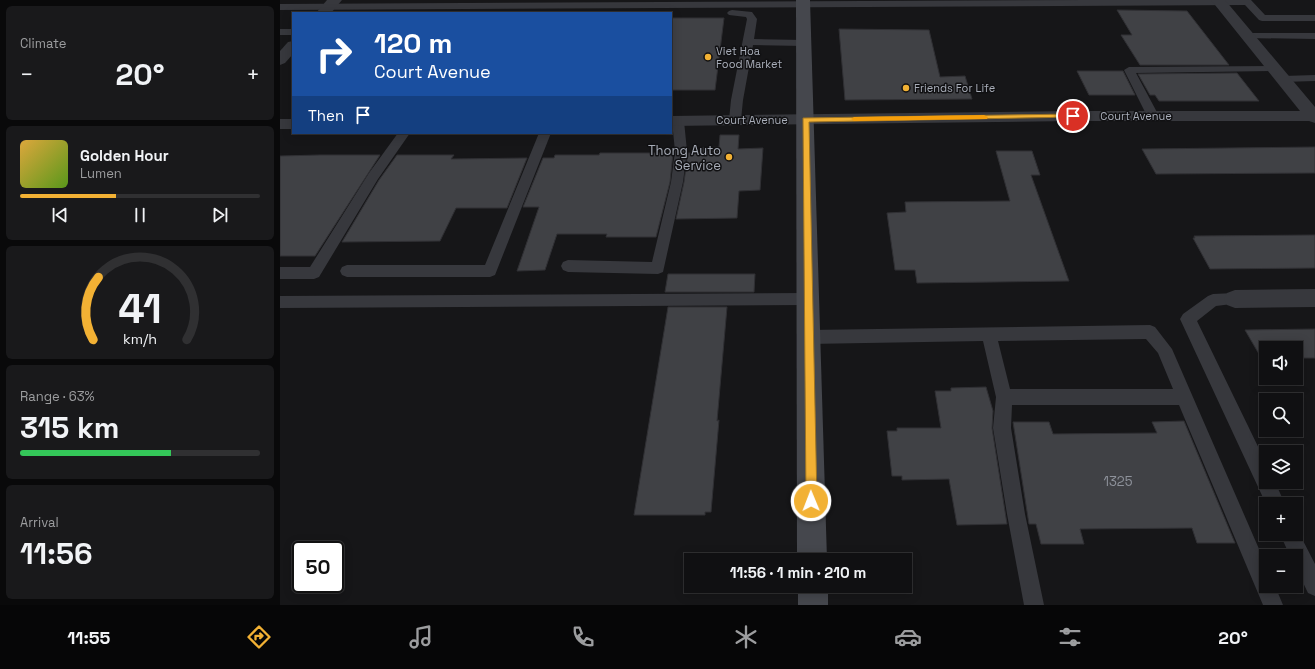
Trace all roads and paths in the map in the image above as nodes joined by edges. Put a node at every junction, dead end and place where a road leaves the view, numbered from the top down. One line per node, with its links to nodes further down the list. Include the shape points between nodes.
1 (1219, 1): 2 (lane); 6 (lane); 14 (street)
2 (1247, 1): 11 (lane, via 1262,18)
3 (932, 2): 4 (lane); 7 (lane)
4 (974, 2): 5 (lane)
5 (989, 2): 6 (lane)
6 (1032, 2)
7 (803, 3): 9 (lane); 17 (main road)
8 (280, 7): 9 (lane)
9 (329, 7)
10 (672, 14): 16 (lane, via 749,14 752,19)
11 (1315, 18)
12 (280, 32): 13 (lane)
13 (292, 32)
14 (1248, 36): 15 (lane); 20 (street)
15 (1315, 36)
16 (748, 42): 17 (lane); 24 (lane)
17 (804, 43): 25 (main road)
18 (292, 46): 19 (street)
19 (280, 60)
20 (1278, 74): 21 (lane); 22 (lane, via 1129,70); 23 (street)
21 (1315, 78)
22 (1153, 116): 23 (street, Court Avenue); 25 (street, Court Avenue)
23 (1314, 117)
24 (735, 120): 25 (street, Court Avenue); 26 (street, Court Avenue)
25 (805, 120): 35 (main road)
26 (675, 121): 31 (lane, via 681,151 677,182 658,268)
27 (280, 124): 28 (street)
28 (292, 124)
29 (403, 134): 33 (lane, via 314,273)
30 (545, 134): 32 (lane, via 490,271)
31 (568, 266)
32 (347, 271)
33 (280, 273)
34 (1315, 298): 36 (street)
35 (808, 299): 37 (lane); 39 (main road)
36 (1235, 299): 42 (lane, via 1213,300 1188,319)
37 (280, 302)
38 (989, 335): 39 (lane); 40 (lane); 41 (lane, via 1150,332 1164,350)
39 (808, 337): 44 (main road)
40 (1004, 397): 41 (lane); 48 (lane, via 1002,428)
41 (1185, 397): 49 (lane)
42 (1273, 497)
43 (1293, 541): 45 (lane)
44 (812, 553)
45 (1315, 586)
46 (813, 593): 47 (main road)
47 (813, 605)
48 (1034, 605)
49 (1273, 605)

